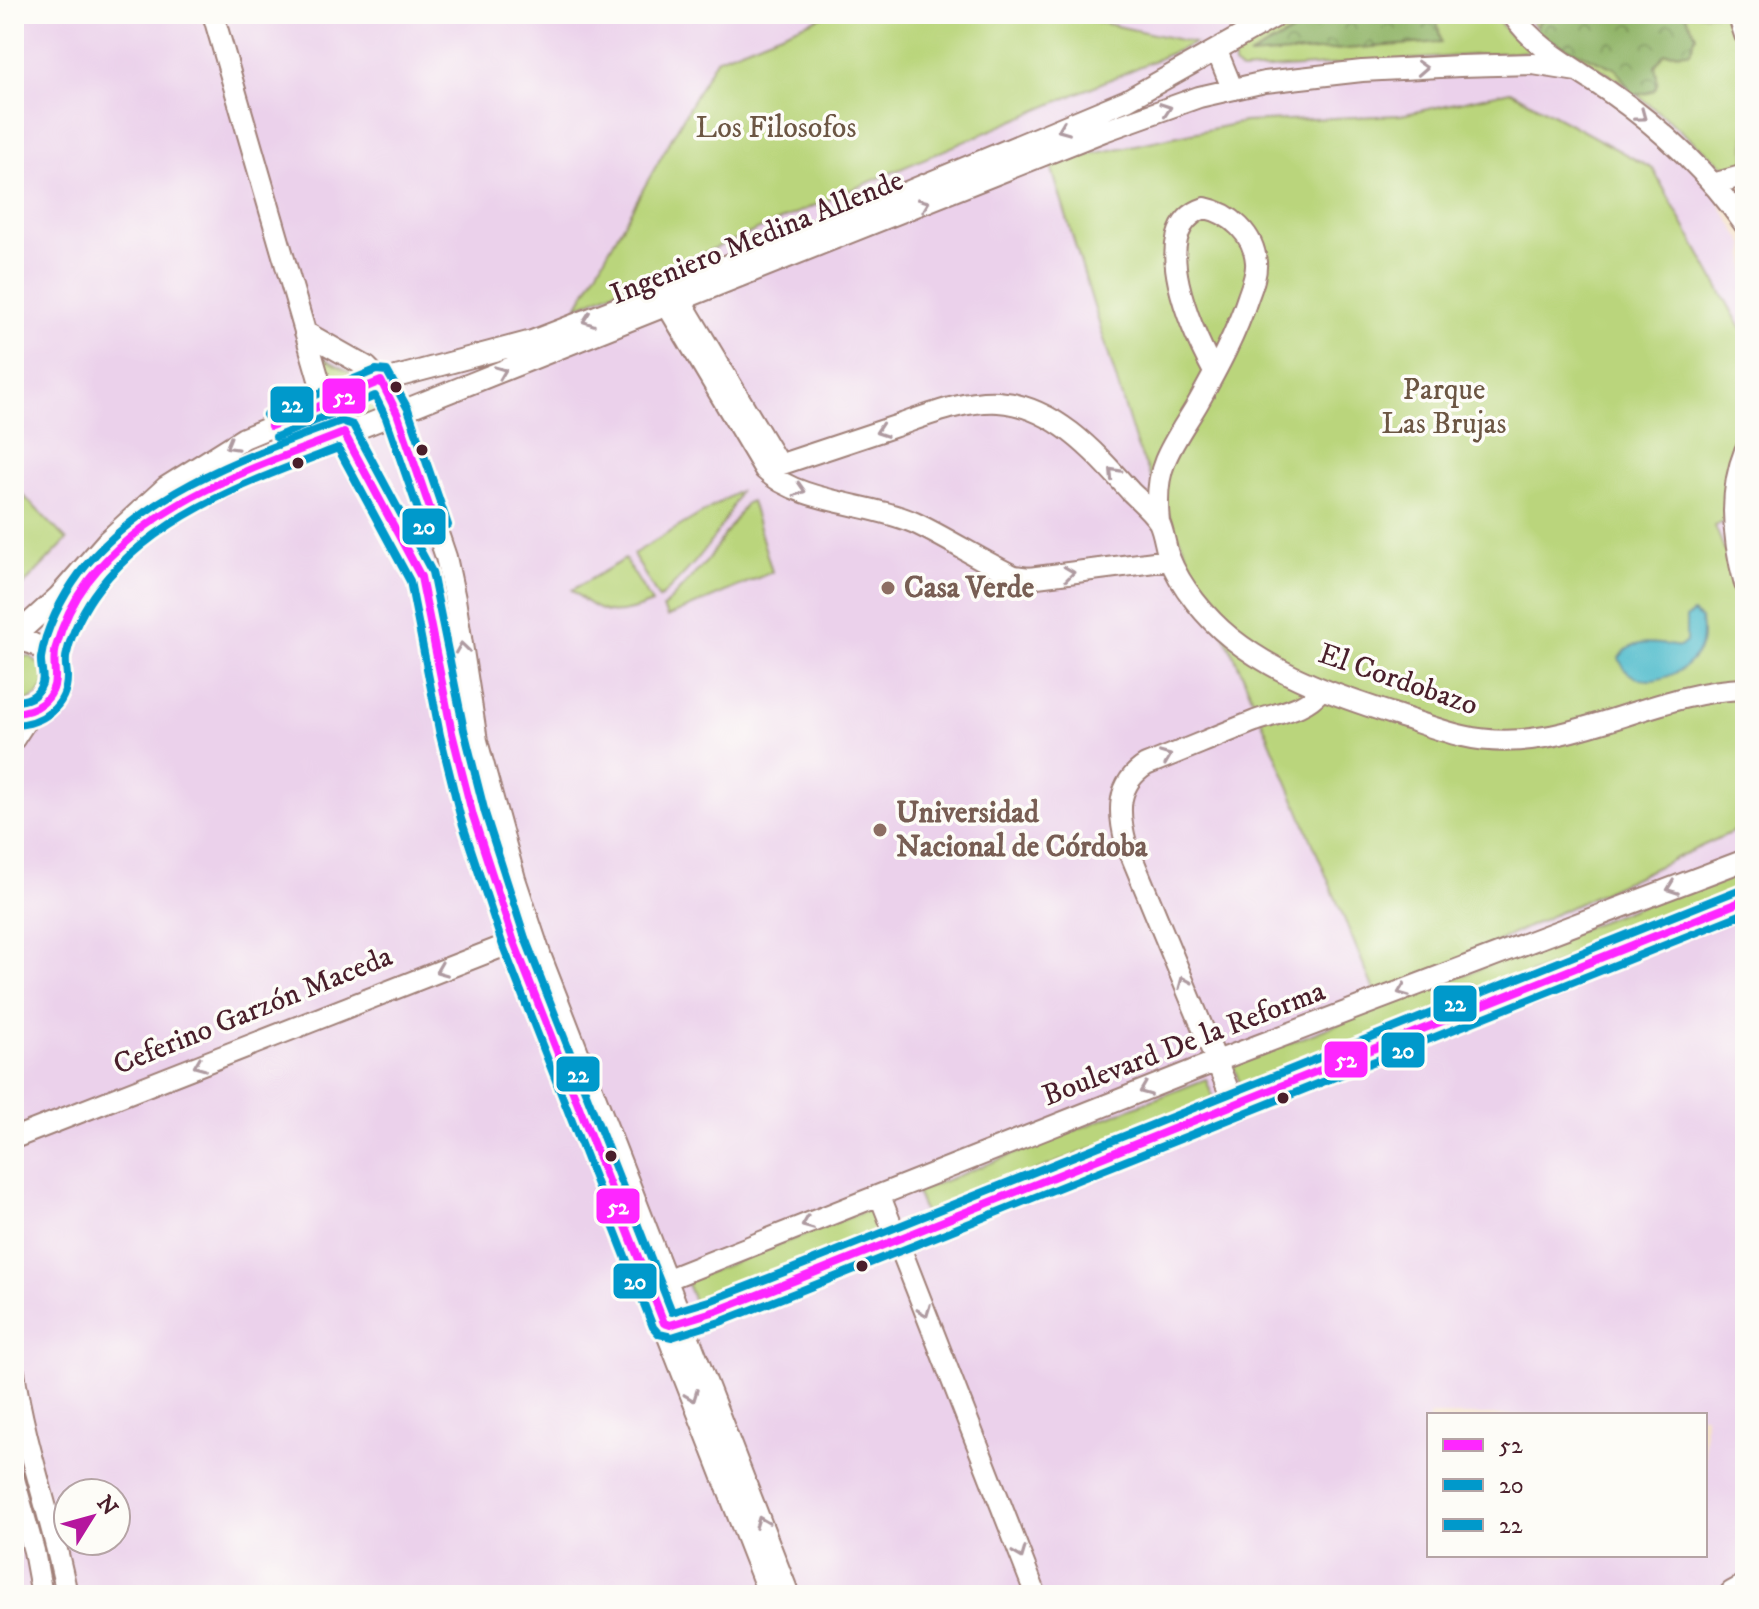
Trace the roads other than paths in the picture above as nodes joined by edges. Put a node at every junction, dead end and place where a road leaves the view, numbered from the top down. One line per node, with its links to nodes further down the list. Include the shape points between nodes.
1 (213, 14): 13 (street)
2 (1280, 14): 6 (street, Ingeniero Medina Allende)
3 (1512, 14): 7 (street, via 1534,41)
4 (1738, 14): 5 (street)
5 (1745, 35)
6 (1217, 51): 8 (street); 12 (street, Ingeniero Medina Allende, one-way to 12, via 1096,115)
7 (1577, 71): 8 (street, Ingeniero Medina Allende, one-way to 7, via 1362,71 1460,66 1533,64); 10 (street, one-way to 10, via 1663,132)
8 (1232, 88): 12 (street, Ingeniero Medina Allende, one-way to 8, via 1117,126)
9 (1745, 175): 10 (street)
10 (1713, 184): 11 (street)
11 (1745, 225)
12 (671, 297): 15 (street, Ingeniero Medina Allende, one-way to 15); 17 (street, Ingeniero Medina Allende, one-way to 12); 20 (street)
13 (305, 332): 15 (street, via 367,367); 16 (street)
14 (1214, 372): 14 (street, via 1243,313 1256,261 1232,219 1205,208 1188,218 1174,248 1188,315); 21 (street, via 1164,463)
15 (381, 381): 16 (street, Ingeniero Medina Allende); 17 (street)
16 (327, 401): 18 (street); 24 (street, Ingeniero Medina Allende, one-way to 24, via 244,438 166,487)
17 (397, 413): 18 (street, Ingeniero Medina Allende); 38 (street, one-way to 17, via 557,1002 515,879 471,714 446,557)
18 (344, 433): 25 (street, Ingeniero Medina Allende, via 209,488 141,529 89,581); 32 (street, via 421,577 473,816)
19 (1745, 451): 23 (street, via 1736,485 1734,529)
20 (772, 468): 21 (street, El Cordobazo, one-way to 20, via 1074,434 1048,416 999,402 951,408); 22 (street, one-way to 22, via 777,481 792,488 915,523 1014,576)
21 (1159, 522): 22 (street, El Cordobazo)
22 (1170, 560): 27 (street, El Cordobazo, via 1192,597 1229,637)
23 (1745, 584)
24 (14, 639): 25 (street, via 38,646)
25 (52, 662): 28 (street, Ingeniero Medina Allende, via 53,690)
26 (1745, 689): 27 (street, El Cordobazo, via 1701,692 1546,738 1514,741 1461,736)
27 (1321, 690): 33 (street, one-way to 27, via 1126,843 1121,793 1146,765 1300,707)
28 (24, 712): 29 (street, Ingeniero Medina Allende)
29 (14, 739)
30 (1745, 860): 33 (street, Boulevard De la Reforma, one-way to 33)
31 (1745, 900): 34 (street)
32 (514, 942): 35 (street, Ceferino Garzón Maceda, one-way to 35); 39 (street)
33 (1217, 1061): 34 (street); 36 (street, Boulevard De la Reforma, one-way to 36)
34 (1235, 1106): 37 (street)
35 (14, 1138)
36 (880, 1196): 37 (street); 38 (street, Boulevard De la Reforma, one-way to 38)
37 (896, 1238): 40 (street, via 784,1285); 48 (street, one-way to 48)
38 (668, 1279): 39 (street, Boulevard De la Reforma); 40 (street)
39 (653, 1295): 40 (street)
40 (674, 1322): 46 (street, one-way to 46); 47 (street, one-way to 40)
41 (14, 1372): 45 (street)
42 (14, 1479): 44 (street)
43 (1745, 1589): 49 (main road)
44 (42, 1595)
45 (67, 1595)
46 (769, 1595)
47 (789, 1595)
48 (1036, 1595)
49 (1734, 1595)

